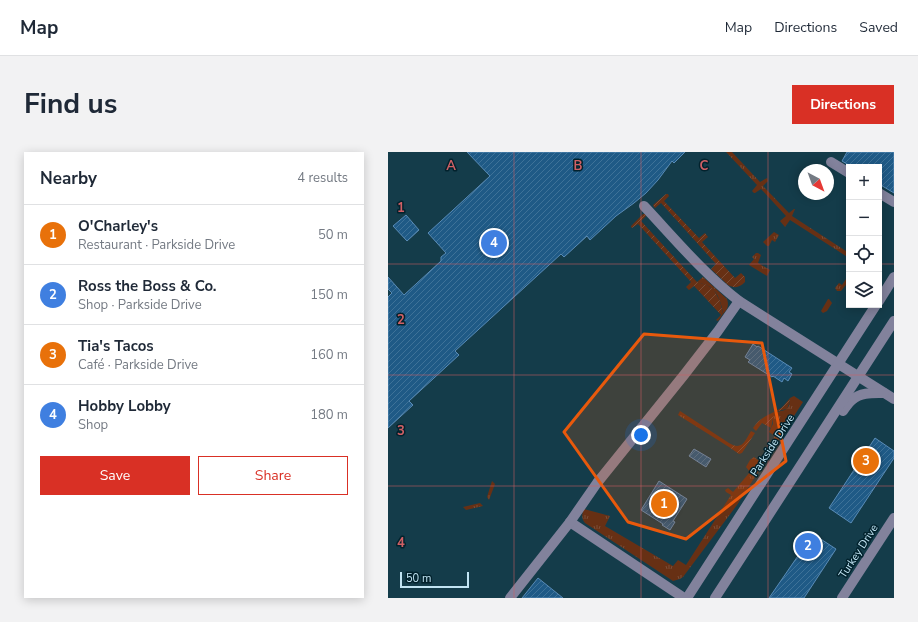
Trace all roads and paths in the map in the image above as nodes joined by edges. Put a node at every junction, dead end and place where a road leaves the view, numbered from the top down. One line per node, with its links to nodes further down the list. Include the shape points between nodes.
1 (832, 162): 2 (street)
2 (846, 171)
3 (882, 194): 4 (street)
4 (894, 202)
5 (644, 206): 8 (street, via 709,276)
6 (894, 277): 7 (street)
7 (882, 296)
8 (739, 301): 11 (street); 16 (street, via 684,375 597,483)
9 (874, 308): 11 (street, Parkside Drive)
10 (894, 321): 12 (street)
11 (839, 364): 12 (street); 19 (street, Parkside Drive)
12 (858, 377): 13 (street); 14 (street)
13 (890, 396): 14 (street, via 870,393 860,395)
14 (826, 427): 20 (street)
15 (894, 518): 21 (street, Turkey Drive)
16 (570, 522): 17 (street); 18 (street)
17 (510, 598)
18 (684, 598)
19 (687, 598)
20 (715, 598)
21 (842, 598)

